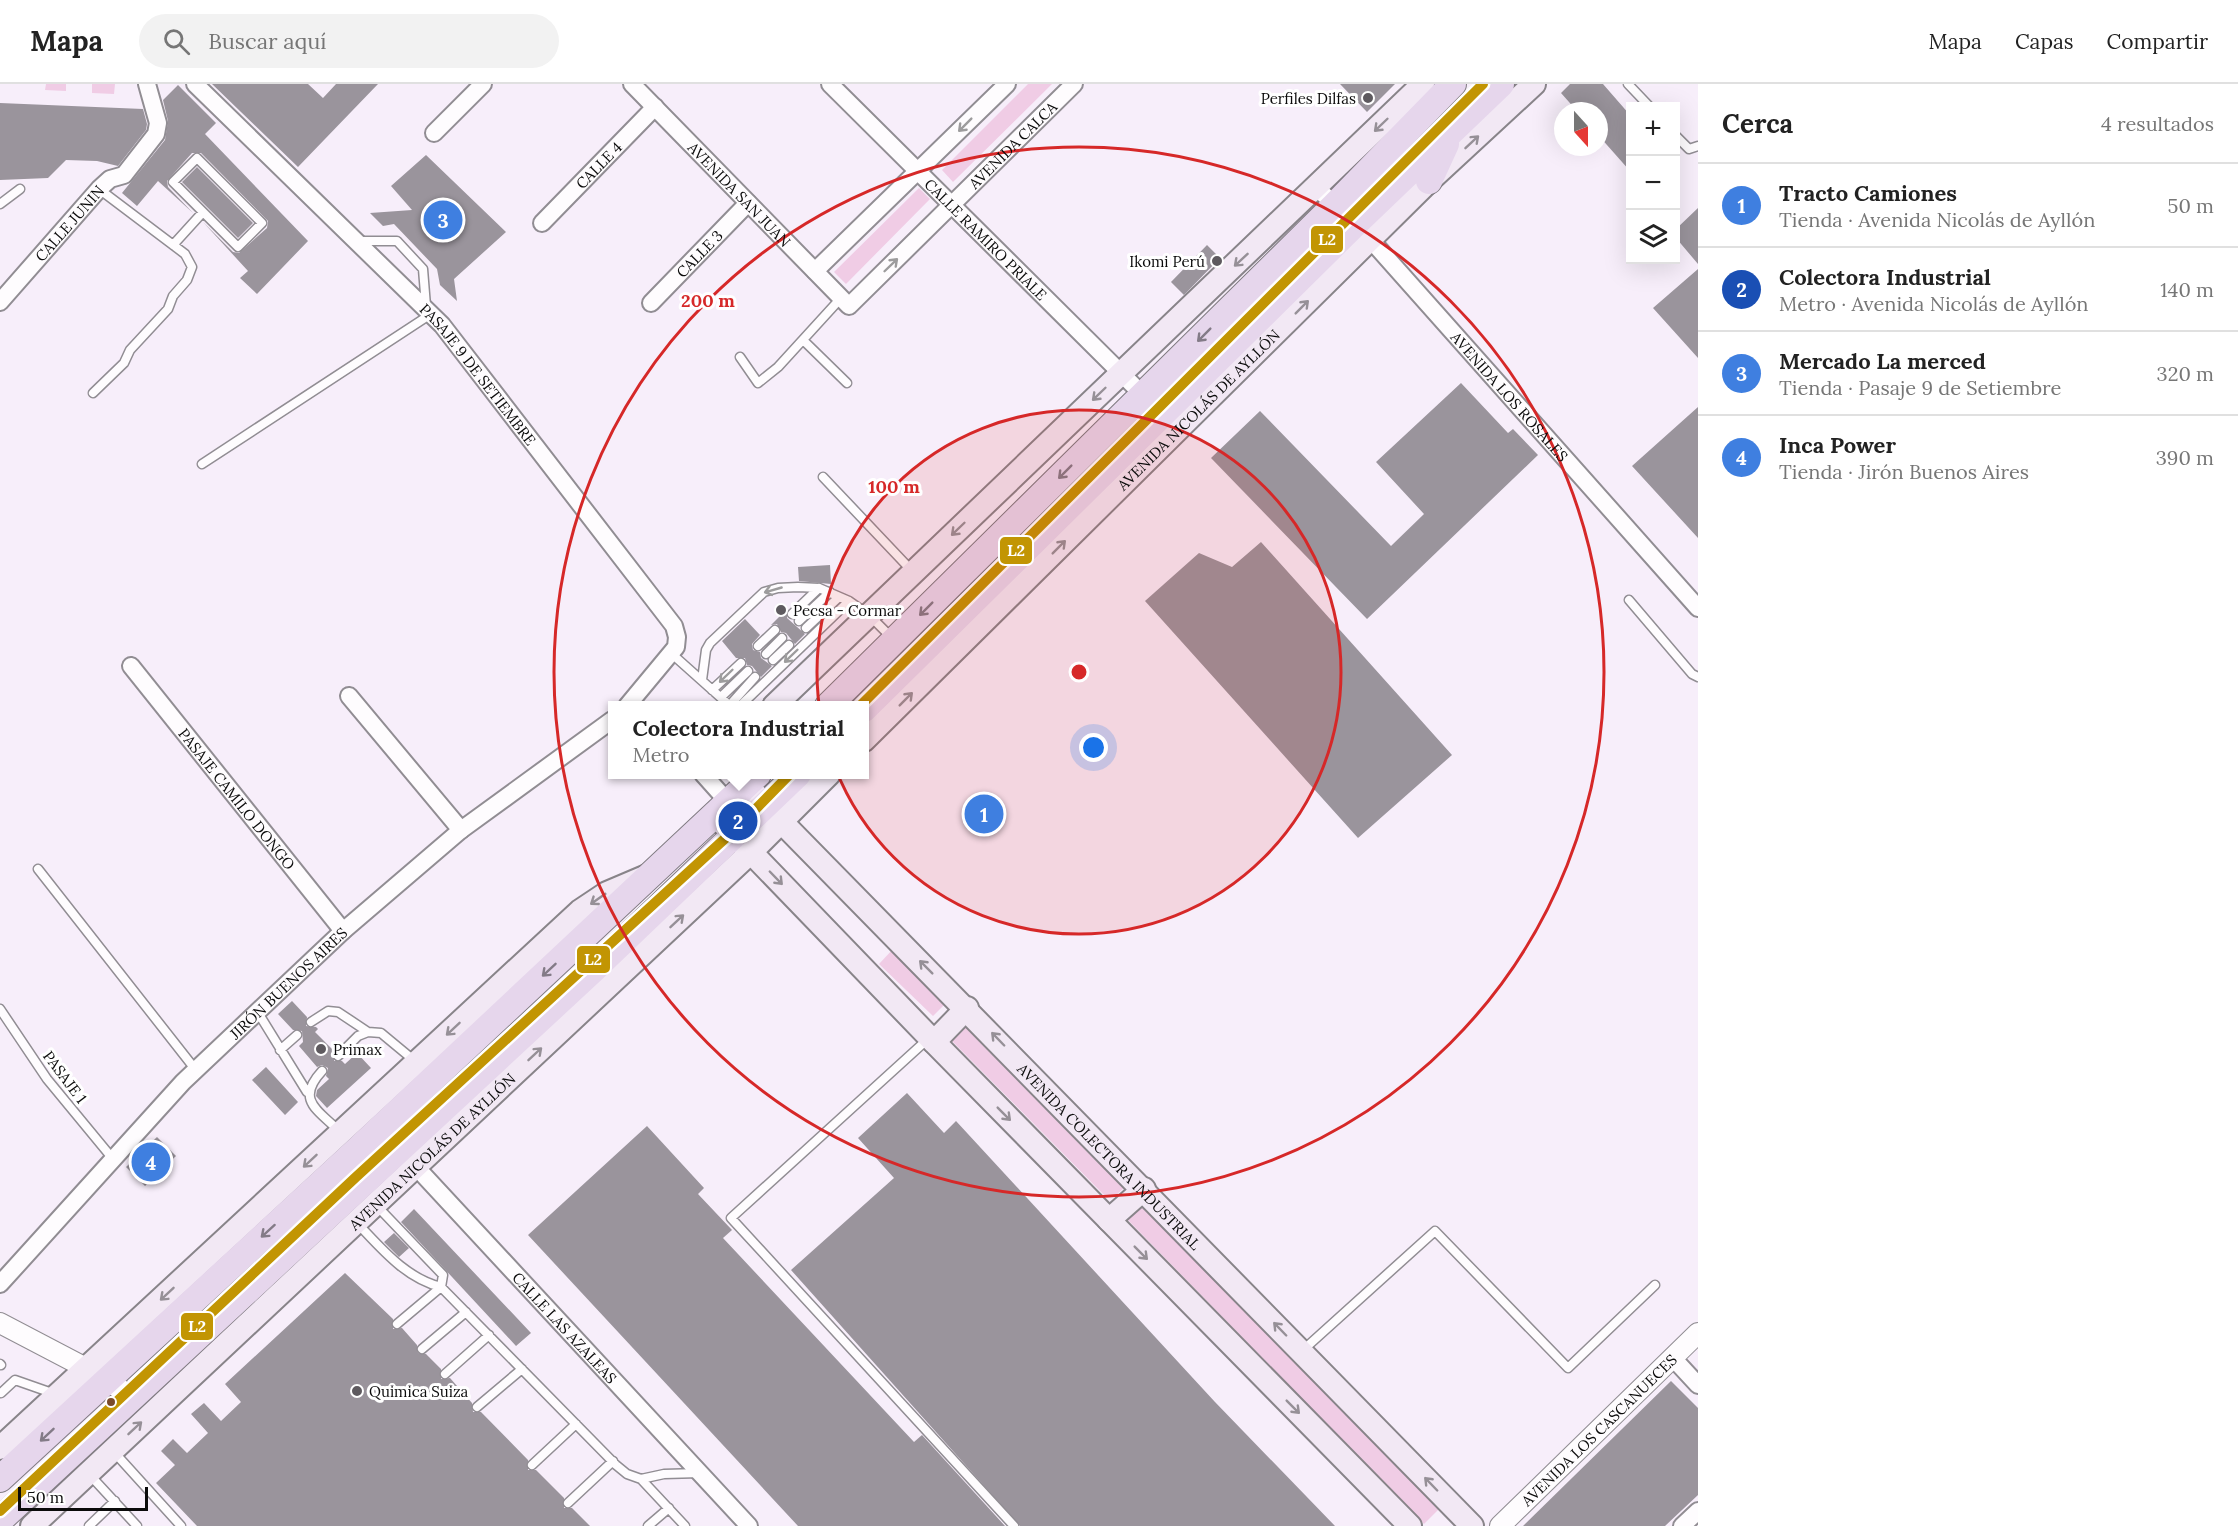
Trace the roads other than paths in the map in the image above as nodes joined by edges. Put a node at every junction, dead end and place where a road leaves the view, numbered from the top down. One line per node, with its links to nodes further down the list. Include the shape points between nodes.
1 (147, 84): 24 (street, CALLE JUNIN, via 158,123 156,134 124,175 110,179)
2 (195, 84): 32 (street, PASAJE 9 DE SETIEMBRE)
3 (483, 84): 18 (street)
4 (632, 84): 15 (street, AVENIDA SAN JUAN)
5 (830, 84): 21 (street, CALLE RAMIRO PRIALE)
6 (1007, 84): 21 (street, one-way to 21)
7 (1074, 84): 28 (street, AVENIDA CALCA)
8 (1423, 84): 25 (main road, one-way to 25)
9 (1443, 84): 16 (main road)
10 (1453, 84): 16 (main road)
11 (1501, 84): 17 (main road, AVENIDA NICOLÁS DE AYLLÓN)
12 (1534, 84): 22 (main road, AVENIDA NICOLÁS DE AYLLÓN, one-way to 12)
13 (1628, 84): 14 (lane)
14 (1645, 102)
15 (655, 107): 26 (street, AVENIDA SAN JUAN); 30 (street, CALLE 4)
16 (1425, 110): 25 (main road)
17 (1452, 130): 22 (main road); 31 (main road, AVENIDA NICOLÁS DE AYLLÓN)
18 (434, 133)
19 (1680, 140): 20 (lane, via 1689,149)
20 (1698, 146)
21 (917, 172): 28 (street, CALLE RAMIRO PRIALE); 34 (street)
22 (1429, 181): 31 (main road, AVENIDA NICOLÁS DE AYLLÓN)
23 (20, 189): 27 (lane)
24 (99, 189): 33 (lane); 35 (street, CALLE JUNIN)
25 (1326, 196): 31 (street, AVENIDA LOS ROSALES); 41 (main road, one-way to 41); 44 (main road, one-way to 44)
26 (748, 203): 34 (street, AVENIDA SAN JUAN); 37 (street, CALLE 3)
27 (0, 204)
28 (951, 207): 36 (street, AVENIDA CALCA, one-way to 28); 41 (street, CALLE RAMIRO PRIALE)
29 (203, 212): 29 (lane, via 173,182 197,158 262,223 238,247); 33 (lane)
30 (542, 223)
31 (1363, 232): 53 (street, AVENIDA LOS ROSALES); 62 (main road, AVENIDA NICOLÁS DE AYLLÓN); 78 (main road, AVENIDA NICOLÁS DE AYLLÓN, one-way to 31)
32 (356, 241): 38 (street, PASAJE 9 DE SETIEMBRE); 38 (lane, via 397,241 423,269)
33 (173, 245): 43 (lane, via 190,260 191,273 168,309 130,350 124,363)
34 (815, 271): 36 (street, AVENIDA SAN JUAN)
35 (0, 302)
36 (845, 302): 39 (lane)
37 (651, 303)
38 (428, 312): 45 (lane); 61 (street, PASAJE 9 DE SETIEMBRE, via 442,325 674,626 677,637)
39 (802, 340): 40 (lane, via 758,383); 42 (lane)
40 (740, 357)
41 (1122, 372): 44 (street, CALLE RAMIRO PRIALE); 47 (main road, one-way to 47)
42 (847, 383)
43 (93, 393)
44 (1143, 395): 58 (main road, one-way to 58)
45 (202, 464)
46 (823, 477): 47 (lane)
47 (913, 572): 55 (main road)
48 (819, 588): 49 (lane); 54 (lane); 66 (lane, one-way to 66, via 764,592 710,643)
49 (830, 592): 50 (lane); 50 (lane, via 803,625)
50 (839, 597): 52 (lane)
51 (1629, 600): 65 (lane)
52 (849, 601): 55 (lane); 73 (lane, one-way to 73)
53 (1698, 608)
54 (792, 614)
55 (869, 615): 58 (lane); 74 (main road)
56 (775, 630): 60 (lane)
57 (782, 638): 59 (lane, via 769,657)
58 (894, 640): 62 (main road); 75 (main road)
59 (789, 645)
60 (758, 646)
61 (672, 654): 66 (lane); 70 (street)
62 (911, 662): 76 (main road, AVENIDA NICOLÁS DE AYLLÓN)
63 (741, 663): 67 (lane, one-way to 67)
64 (131, 666): 89 (street, PASAJE CAMILO DONGO)
65 (1698, 677)
66 (702, 681): 67 (lane)
67 (712, 690): 69 (lane)
68 (349, 696): 86 (street)
69 (721, 697): 71 (lane); 72 (lane, via 752,674)
70 (636, 701)
71 (724, 701)
72 (731, 701)
73 (744, 701)
74 (778, 701)
75 (832, 701)
76 (869, 704)
77 (608, 723): 86 (street, JIRÓN BUENOS AIRES)
78 (869, 735)
79 (706, 779): 84 (street)
80 (749, 779): 84 (main road)
81 (751, 779): 85 (main road, AVENIDA COLECTORA INDUSTRIAL)
82 (795, 779): 85 (main road, AVENIDA NICOLÁS DE AYLLÓN)
83 (822, 779): 85 (main road, AVENIDA NICOLÁS DE AYLLÓN)
84 (722, 809): 87 (main road); 100 (main road, one-way to 100)
85 (774, 813): 87 (main road, AVENIDA NICOLÁS DE AYLLÓN); 90 (main road, AVENIDA COLECTORA INDUSTRIAL, one-way to 85)
86 (461, 830): 89 (street, JIRÓN BUENOS AIRES)
87 (743, 844): 96 (main road, one-way to 96); 105 (main road, AVENIDA NICOLÁS DE AYLLÓN, one-way to 87)
88 (38, 869): 99 (lane)
89 (343, 931): 92 (street, JIRÓN BUENOS AIRES)
90 (968, 1008): 96 (main road); 107 (main road, AVENIDA COLECTORA INDUSTRIAL, one-way to 90)
91 (0, 1009): 106 (lane, PASAJE 1, via 46,1079)
92 (257, 1011): 97 (lane); 99 (street, JIRÓN BUENOS AIRES)
93 (311, 1022): 94 (lane, via 328,1011 338,1012)
94 (368, 1032): 98 (lane, via 358,1036); 100 (lane, via 381,1033)
95 (297, 1035): 97 (lane)
96 (932, 1040): 109 (main road, one-way to 109); 154 (lane, via 731,1218)
97 (280, 1050): 102 (lane)
98 (338, 1056)
99 (195, 1070): 106 (street, JIRÓN BUENOS AIRES)
100 (425, 1070): 103 (main road); 104 (main road)
101 (322, 1071): 102 (lane)
102 (307, 1092): 104 (lane, via 310,1102)
103 (380, 1128): 104 (main road); 105 (street, CALLE LAS AZALEAS)
104 (349, 1141): 124 (main road, one-way to 124)
105 (408, 1158): 108 (main road, AVENIDA NICOLÁS DE AYLLÓN); 129 (main road, AVENIDA NICOLÁS DE AYLLÓN); 138 (street, CALLE LAS AZALEAS)
106 (113, 1159): 111 (street, JIRÓN BUENOS AIRES)
107 (1144, 1189): 109 (main road); 120 (main road, AVENIDA COLECTORA INDUSTRIAL, one-way to 107)
108 (375, 1204): 110 (main road, AVENIDA NICOLÁS DE AYLLÓN); 113 (lane, via 444,1275)
109 (1109, 1220): 155 (main road, one-way to 155)
110 (356, 1222): 113 (lane, via 405,1270); 133 (main road, AVENIDA NICOLÁS DE AYLLÓN, one-way to 110)
111 (0, 1284)
112 (1655, 1285): 120 (lane, via 1568,1368 1435,1231)
113 (441, 1287): 114 (lane); 116 (lane)
114 (466, 1312): 118 (lane); 119 (lane)
115 (0, 1323): 124 (street)
116 (397, 1323)
117 (1698, 1334): 121 (street, AVENIDA LOS CASCANUECES)
118 (489, 1335): 123 (lane); 125 (lane)
119 (422, 1349)
120 (1301, 1351): 146 (main road, AVENIDA COLECTORA INDUSTRIAL, one-way to 120)
121 (1673, 1358): 127 (street); 156 (street, AVENIDA LOS CASCANUECES)
122 (3, 1367): 126 (lane)
123 (522, 1369): 131 (lane); 132 (lane)
124 (96, 1374): 129 (street); 130 (main road)
125 (445, 1374)
126 (15, 1380): 128 (lane); 130 (lane)
127 (1698, 1385)
128 (1, 1393)
129 (133, 1397): 133 (main road, AVENIDA NICOLÁS DE AYLLÓN)
130 (66, 1403): 134 (main road); 139 (main road, one-way to 139)
131 (477, 1407)
132 (576, 1424): 135 (lane); 136 (lane)
133 (103, 1442): 137 (main road, AVENIDA NICOLÁS DE AYLLÓN); 145 (main road, AVENIDA NICOLÁS DE AYLLÓN); 150 (lane)
134 (0, 1448)
135 (613, 1461): 140 (lane, via 627,1474); 142 (lane)
136 (532, 1465)
137 (88, 1473): 141 (lane); 147 (main road, AVENIDA NICOLÁS DE AYLLÓN)
138 (700, 1473): 140 (lane); 153 (street, CALLE LAS AZALEAS)
139 (0, 1479)
140 (641, 1479): 143 (lane)
141 (115, 1502): 148 (lane); 149 (lane)
142 (568, 1503)
143 (669, 1509): 151 (lane); 152 (lane)
144 (1698, 1511): 157 (street)
145 (0, 1520)
146 (1469, 1525)
147 (32, 1526)
148 (88, 1526)
149 (137, 1526)
150 (181, 1526)
151 (648, 1526)
152 (685, 1526)
153 (749, 1526)
154 (1014, 1526)
155 (1410, 1526)
156 (1500, 1526)
157 (1682, 1526)

